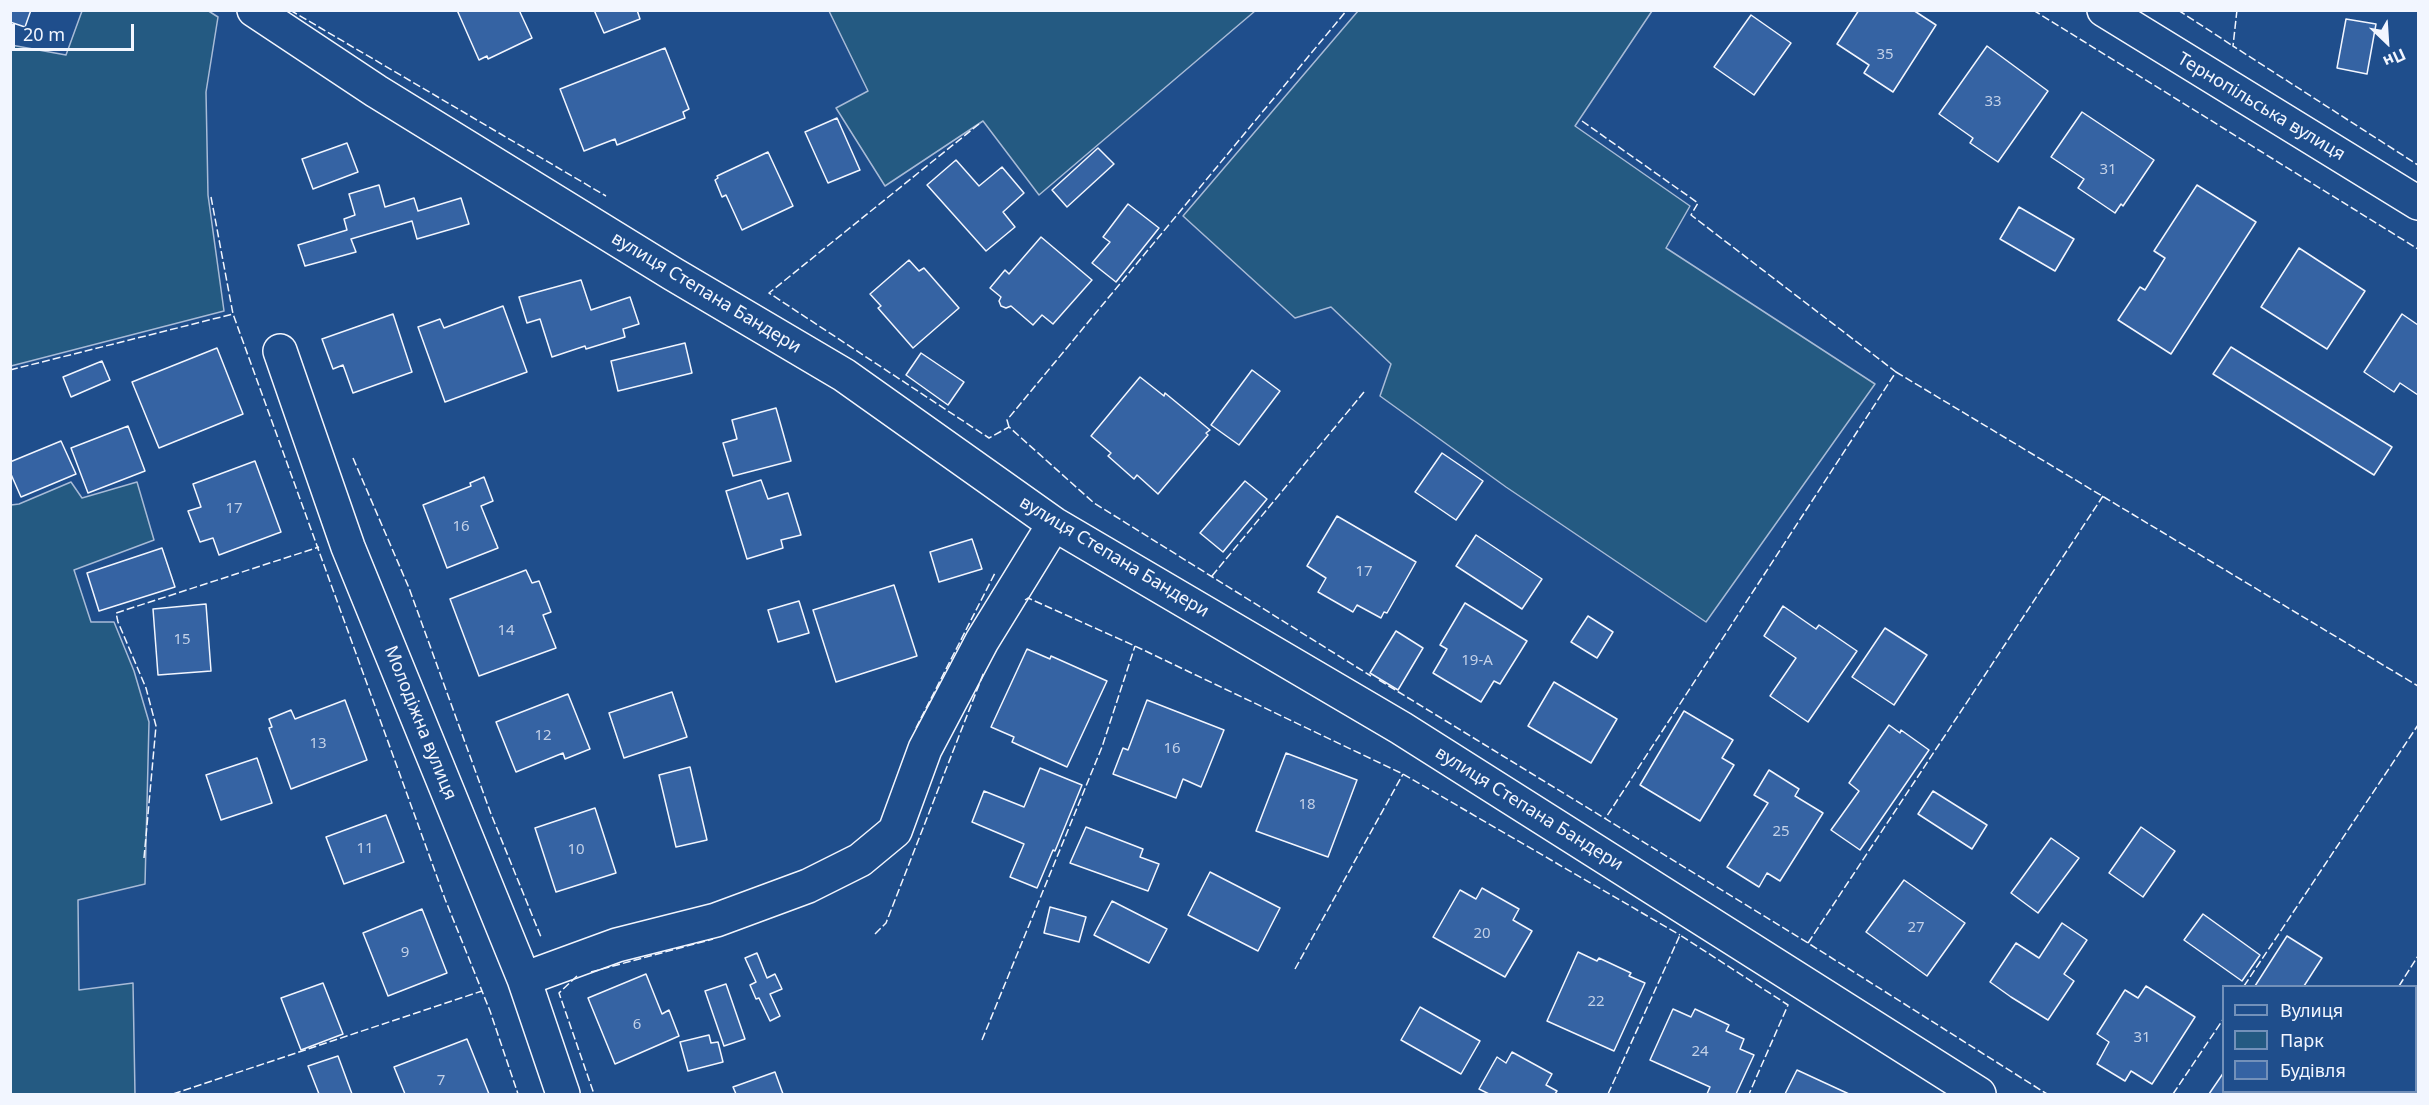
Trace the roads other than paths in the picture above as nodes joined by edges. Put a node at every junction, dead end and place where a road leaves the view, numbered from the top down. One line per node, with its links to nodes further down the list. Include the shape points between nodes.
1 (254, 10): 5 (street, вулиця Степана Бандери, via 386,97 844,375)
2 (2104, 10): 3 (street, Тернопільська вулиця)
3 (2418, 202)
4 (280, 351): 6 (street, Молодіжна вулиця, via 348,548)
5 (1054, 525): 6 (street, via 982,641 925,749 895,831 878,846 861,860 808,886 717,920 617,945); 8 (street, вулиця Степана Бандери, via 1401,728)
6 (524, 978): 7 (street, Молодіжна вулиця)
7 (563, 1095)
8 (1979, 1095)

